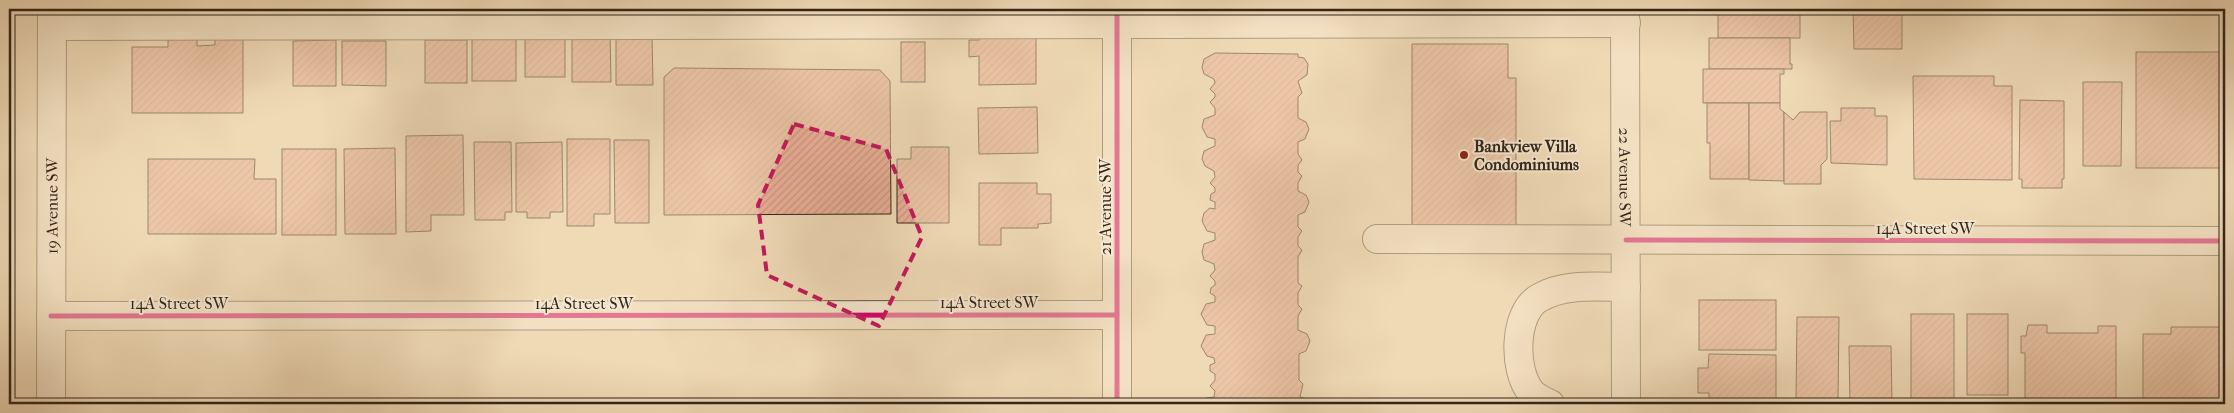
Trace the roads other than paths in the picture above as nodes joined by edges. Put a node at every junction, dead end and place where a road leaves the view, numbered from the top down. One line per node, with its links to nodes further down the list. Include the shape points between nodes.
1 (1117, 16): 2 (street); 3 (street); 8 (street, 21 Avenue SW)
2 (1626, 16): 5 (street, 22 Avenue SW)
3 (52, 17): 9 (street, 19 Avenue SW)
4 (1377, 239): 5 (street, 14A Street SW)
5 (1626, 240): 6 (street, 14A Street SW); 7 (street, 22 Avenue SW)
6 (2225, 241)
7 (1626, 287): 12 (street, via 1559,290 1538,298 1526,315 1520,330 1520,373 1531,393); 13 (street, 22 Avenue SW)
8 (1117, 315): 9 (street, 14A Street SW); 11 (street, 21 Avenue SW)
9 (51, 316): 10 (street, 19 Avenue SW)
10 (51, 404)
11 (1117, 404)
12 (1550, 404)
13 (1626, 404)

